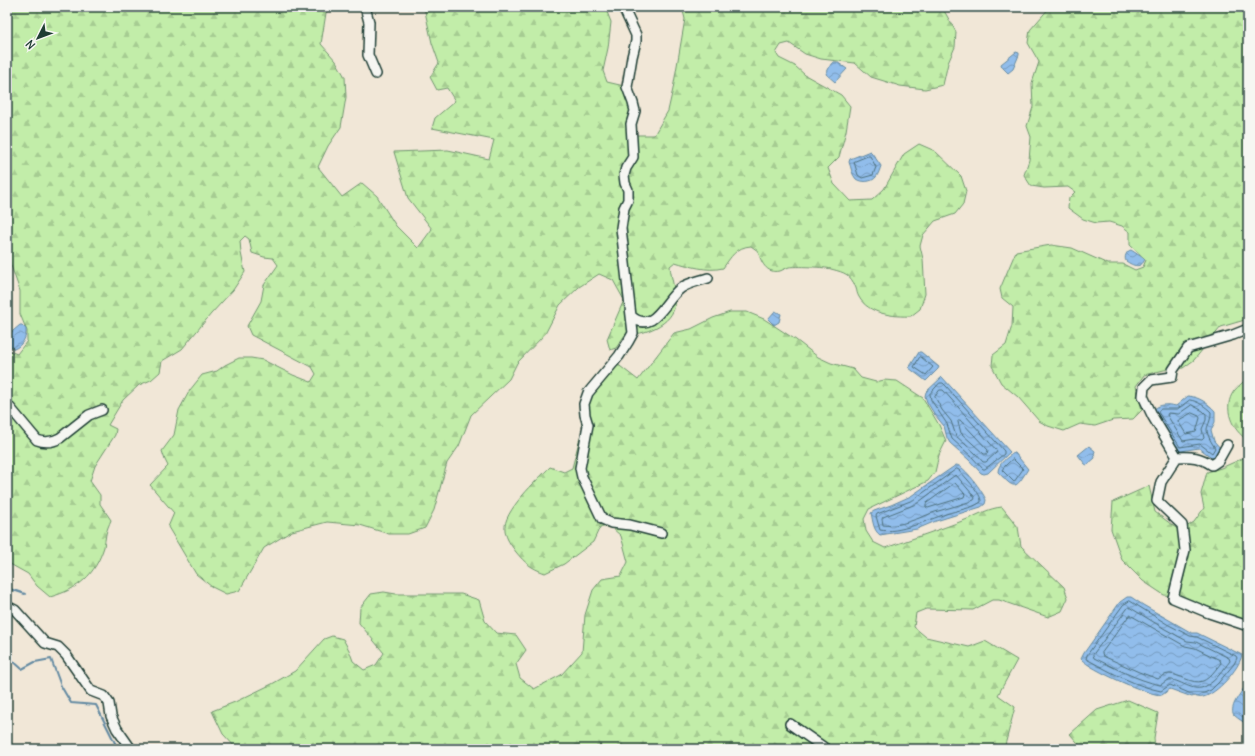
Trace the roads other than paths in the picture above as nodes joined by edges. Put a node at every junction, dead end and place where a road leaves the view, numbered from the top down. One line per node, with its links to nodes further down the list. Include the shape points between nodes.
1 (365, 7): 3 (street, via 369,22 368,55)
2 (623, 7): 5 (street, via 636,35 627,87 635,111 631,124 633,157 624,175 628,200 624,208 622,228)
3 (376, 74)
4 (708, 278): 5 (street, via 681,288 656,318 648,322 635,320)
5 (631, 316): 11 (street, via 633,333 619,356 588,393 584,404 584,415 588,425 580,468 602,519)
6 (1248, 330): 10 (street, via 1188,348 1173,370 1172,377 1151,380 1144,387 1143,396 1153,417)
7 (7, 404): 8 (street, via 37,440 44,442 55,441 89,415)
8 (102, 410)
9 (1227, 445): 10 (street, via 1218,461 1212,465 1192,456)
10 (1177, 456): 13 (street, via 1161,482 1157,501 1182,525 1184,550 1173,598)
11 (661, 533)
12 (7, 606): 15 (street, via 15,610 45,643 58,647 66,655 91,691 104,696 109,703 117,729)
13 (1248, 626)
14 (790, 724): 16 (street)
15 (131, 749)
16 (826, 749)

